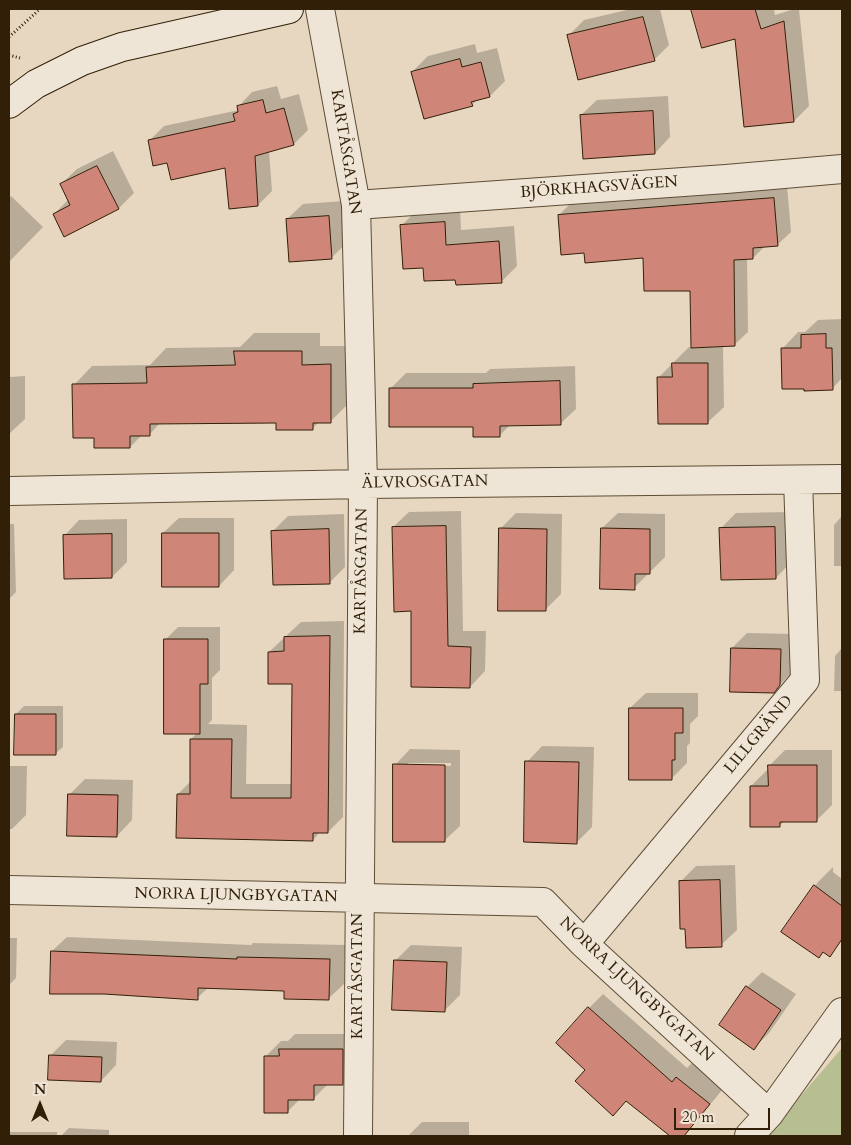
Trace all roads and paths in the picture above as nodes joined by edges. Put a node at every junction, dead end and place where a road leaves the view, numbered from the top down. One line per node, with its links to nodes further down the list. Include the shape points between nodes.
1 (40, 9): 4 (path)
2 (289, 9): 5 (street, via 90,58 36,84)
3 (320, 9): 7 (street, KARTÅSGATAN)
4 (9, 36)
5 (9, 104)
6 (842, 169): 7 (street, BJÖRKHAGSVÄGEN)
7 (356, 205): 10 (street, KARTÅSGATAN)
8 (842, 479): 9 (street, ÄLVROSGATAN)
9 (798, 480): 10 (street, ÄLVROSGATAN); 14 (street, LILLGRÄND, via 805,680)
10 (363, 484): 11 (street, ÄLVROSGATAN); 13 (street, KARTÅSGATAN)
11 (9, 491)
12 (9, 890): 13 (street, NORRA LJUNGBYGATAN)
13 (359, 898): 14 (street, NORRA LJUNGBYGATAN, via 543,902); 17 (street, KARTÅSGATAN)
14 (584, 944): 16 (street, NORRA LJUNGBYGATAN)
15 (842, 1012): 16 (street)
16 (769, 1114): 18 (street)
17 (358, 1136)
18 (750, 1136)

